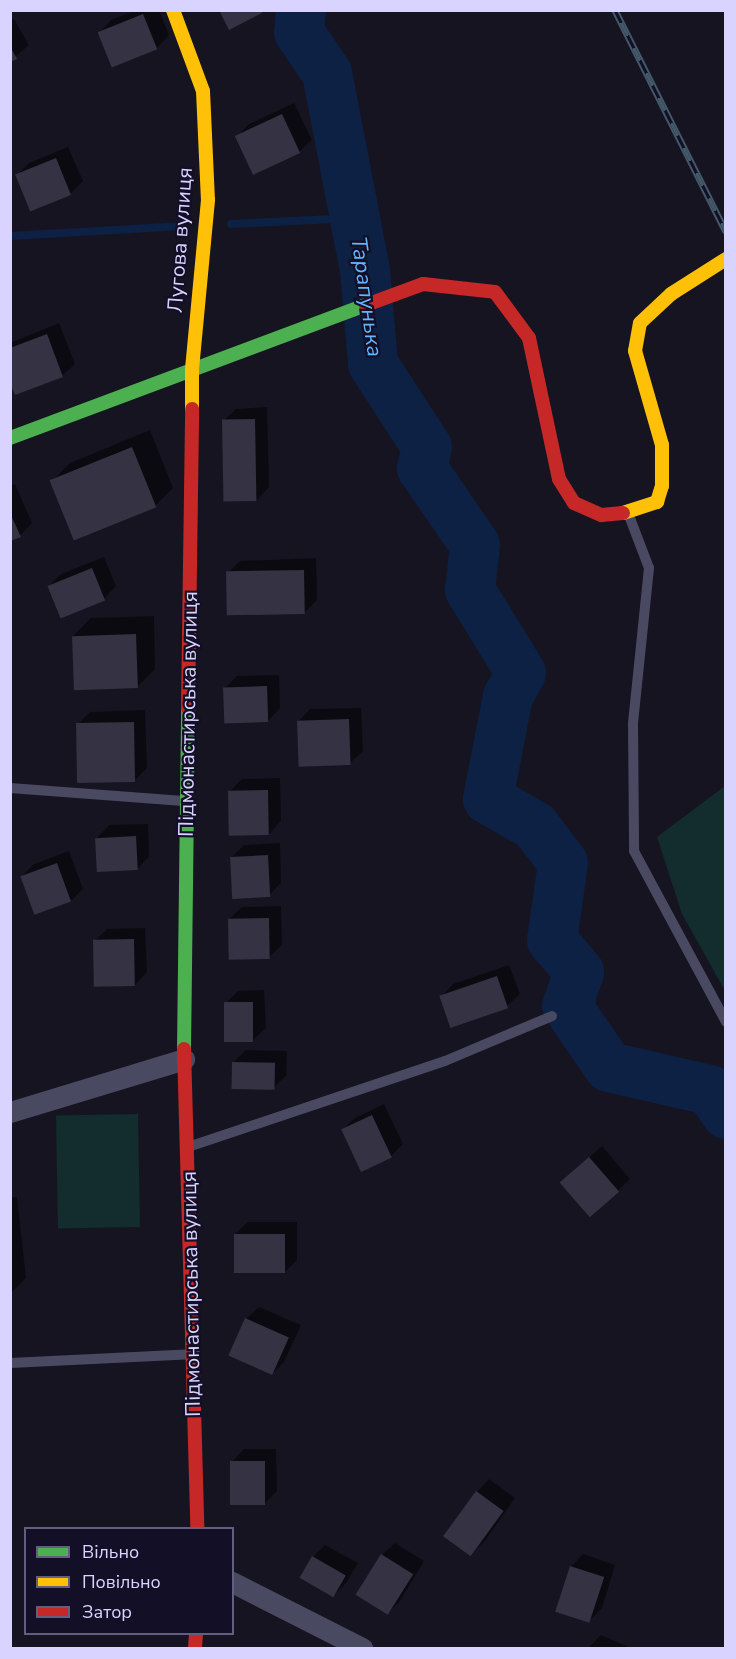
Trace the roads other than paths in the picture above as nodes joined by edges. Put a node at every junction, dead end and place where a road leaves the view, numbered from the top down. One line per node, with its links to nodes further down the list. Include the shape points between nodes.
1 (173, 10): 3 (street, Лугова вулиця, via 203,91 208,200)
2 (726, 259): 5 (street, via 671,294 640,323 635,351 662,445 662,486 657,502)
3 (192, 370): 4 (street); 5 (street, via 423,284 495,292 529,338 559,479 574,503 601,515); 7 (street, Підмонастирська вулиця)
4 (10, 438)
5 (628, 512): 9 (lane, via 649,568 633,723 634,851)
6 (10, 788): 7 (lane)
7 (187, 801): 10 (street, Підмонастирська вулиця)
8 (552, 1016): 12 (lane, via 445,1061)
9 (726, 1022)
10 (184, 1059): 11 (street); 12 (street, Підмонастирська вулиця)
11 (10, 1112)
12 (187, 1147): 13 (street, Підмонастирська вулиця)
13 (192, 1354): 14 (lane); 15 (street, Підмонастирська вулиця)
14 (10, 1363)
15 (197, 1527)
16 (234, 1583): 17 (street)
17 (362, 1648)

